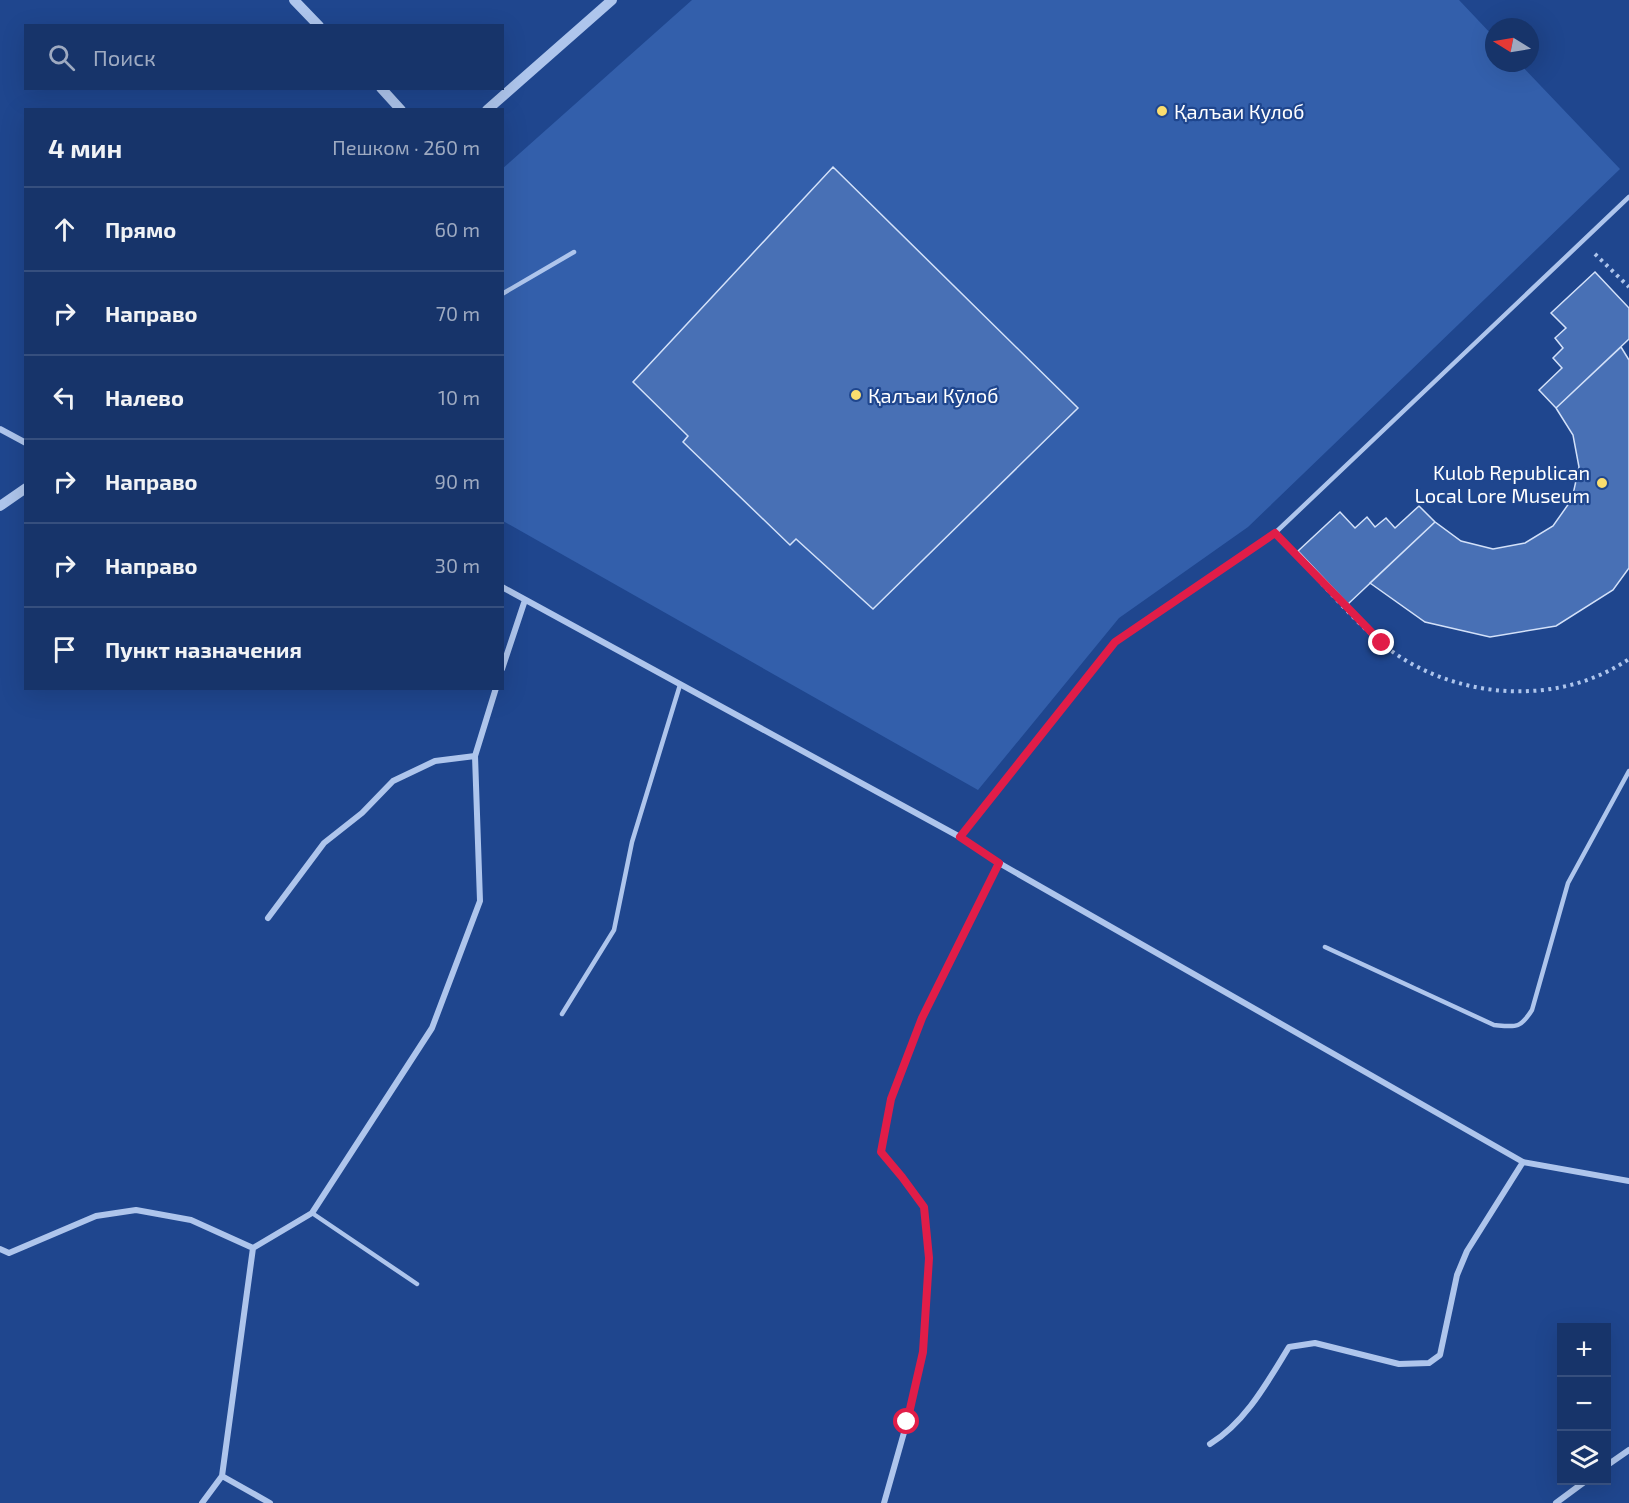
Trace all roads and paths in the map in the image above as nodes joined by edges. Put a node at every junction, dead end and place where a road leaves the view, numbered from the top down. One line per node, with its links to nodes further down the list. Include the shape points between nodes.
1 (294, 0): 3 (street)
2 (612, 0): 6 (street)
3 (317, 24)
4 (383, 90): 5 (street)
5 (399, 108)
6 (489, 108)
7 (1629, 196): 8 (lane)
8 (1581, 242): 10 (path); 16 (lane)
9 (574, 252): 11 (lane)
10 (1629, 287)
11 (504, 293)
12 (0, 429): 13 (street)
13 (24, 442)
14 (24, 489): 15 (street)
15 (0, 506)
16 (1275, 533): 19 (path, via 1382,643 1437,676 1467,686 1531,691 1563,687 1594,677); 25 (lane, via 1115,642)
17 (504, 588): 18 (street)
18 (525, 600): 20 (street); 21 (street)
19 (1629, 659)
20 (504, 663)
21 (681, 685): 25 (street); 29 (lane, via 632,842 614,930)
22 (495, 690): 23 (street)
23 (475, 756): 27 (street, via 435,762 393,782 363,813 324,843); 32 (street, via 480,901 432,1028)
24 (1629, 771): 28 (lane, via 1568,884 1532,1010 1523,1024 1494,1024)
25 (960, 837): 26 (street)
26 (999, 863): 30 (street); 43 (street, via 922,1018 891,1099 881,1152 924,1207 929,1258 923,1352)
27 (268, 918)
28 (1325, 947)
29 (562, 1014)
30 (1523, 1162): 31 (street); 36 (street, via 1467,1251 1457,1275 1440,1355 1429,1363 1399,1364 1315,1343 1290,1347 1258,1397 1223,1436)
31 (1629, 1181)
32 (312, 1213): 33 (street); 35 (lane)
33 (253, 1248): 34 (street, via 191,1220 136,1210 96,1216 9,1252); 39 (street)
34 (0, 1249)
35 (417, 1284)
36 (1210, 1444)
37 (1629, 1450): 38 (street)
38 (1611, 1463)
39 (222, 1476): 41 (street); 42 (street)
40 (1580, 1485): 44 (street)
41 (202, 1503)
42 (270, 1503)
43 (884, 1503)
44 (1556, 1503)

